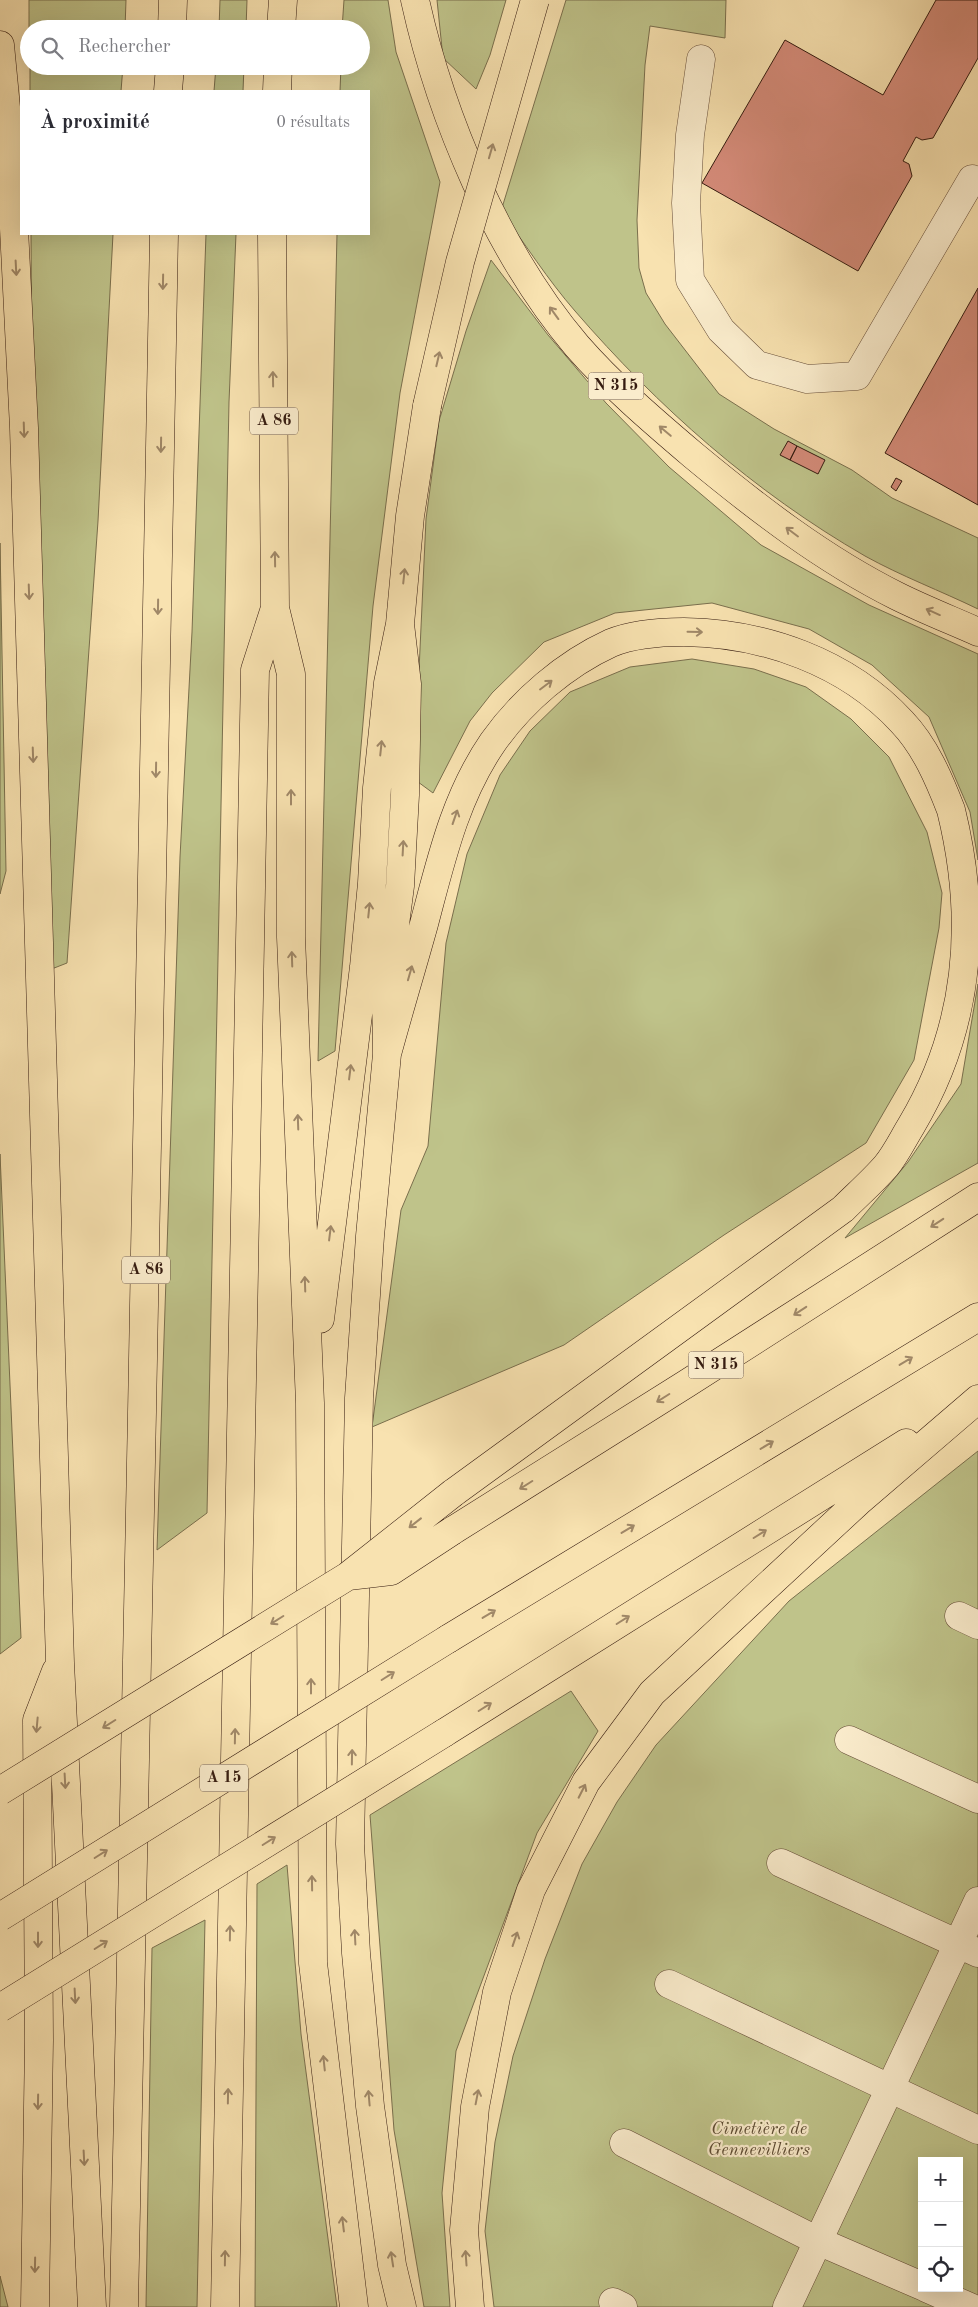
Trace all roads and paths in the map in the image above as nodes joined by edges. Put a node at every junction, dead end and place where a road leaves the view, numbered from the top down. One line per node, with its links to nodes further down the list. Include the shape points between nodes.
1 (173, 0): 5 (highway)
2 (283, 0): 6 (highway)
3 (415, 0): 18 (highway, N 315, one-way to 3, via 896,595 797,537 634,406 577,345 524,272 487,202 450,122 426,51)
4 (535, 0): 17 (highway, one-way to 4, bridge, via 410,516 427,406 460,262)
5 (172, 20)
6 (282, 20)
7 (0, 45): 25 (highway, one-way to 25, via 10,149 24,428)
8 (700, 59): 13 (street, via 690,135 686,203 690,280 720,330 757,365 807,378 858,376)
9 (169, 75): 11 (highway)
10 (278, 75): 12 (highway)
11 (168, 90)
12 (277, 90)
13 (976, 176)
14 (164, 235): 43 (highway, A 86, one-way to 43, via 150,1111)
15 (272, 235): 16 (highway, A 86, one-way to 15)
16 (275, 608): 23 (highway, one-way to 16, via 291,937 291,674); 44 (highway, A 86, one-way to 16, via 256,670)
17 (400, 624): 19 (highway, one-way to 17, via 386,994 400,886 406,795 407,684); 23 (highway, one-way to 17, via 364,967 388,682)
18 (978, 632)
19 (387, 1054): 24 (highway, one-way to 24, bridge, via 440,858 462,796 493,742 531,697 578,661 614,642 661,632 721,633 771,643 815,660 863,687 904,723 937,774 961,839 973,916 968,984 928,1098 887,1165 842,1209 453,1493); 46 (highway, one-way to 19, via 392,2265 370,2106 350,1844 359,1398)
20 (978, 1196): 24 (highway, N 315, one-way to 24, bridge, via 391,1571)
21 (978, 1317): 31 (highway, A 15, one-way to 21, bridge, via 448,1639)
22 (978, 1398): 34 (highway, one-way to 22, bridge); 47 (highway, one-way to 22, via 464,2230 475,2107 497,1992 532,1890 586,1782 652,1694 858,1502)
23 (310, 1403): 45 (highway, one-way to 23, via 313,1963)
24 (348, 1576): 27 (highway, one-way to 27, bridge)
25 (60, 1663): 41 (highway, one-way to 41, via 37,1720 39,2040); 42 (highway, one-way to 42)
26 (850, 1740): 28 (street)
27 (0, 1791)
28 (978, 1799)
29 (781, 1863): 32 (street)
30 (978, 1901): 32 (street)
31 (0, 1917)
32 (968, 1948): 35 (street)
33 (668, 1984): 35 (street)
34 (0, 2008)
35 (889, 2089): 36 (street); 38 (street)
36 (978, 2130)
37 (624, 2143): 38 (street)
38 (818, 2241): 39 (street); 48 (street)
39 (918, 2284)
40 (935, 2292): 49 (street)
41 (35, 2307)
42 (92, 2307)
43 (124, 2307)
44 (225, 2307)
45 (354, 2307)
46 (402, 2307)
47 (470, 2307)
48 (787, 2307)
49 (970, 2307)

